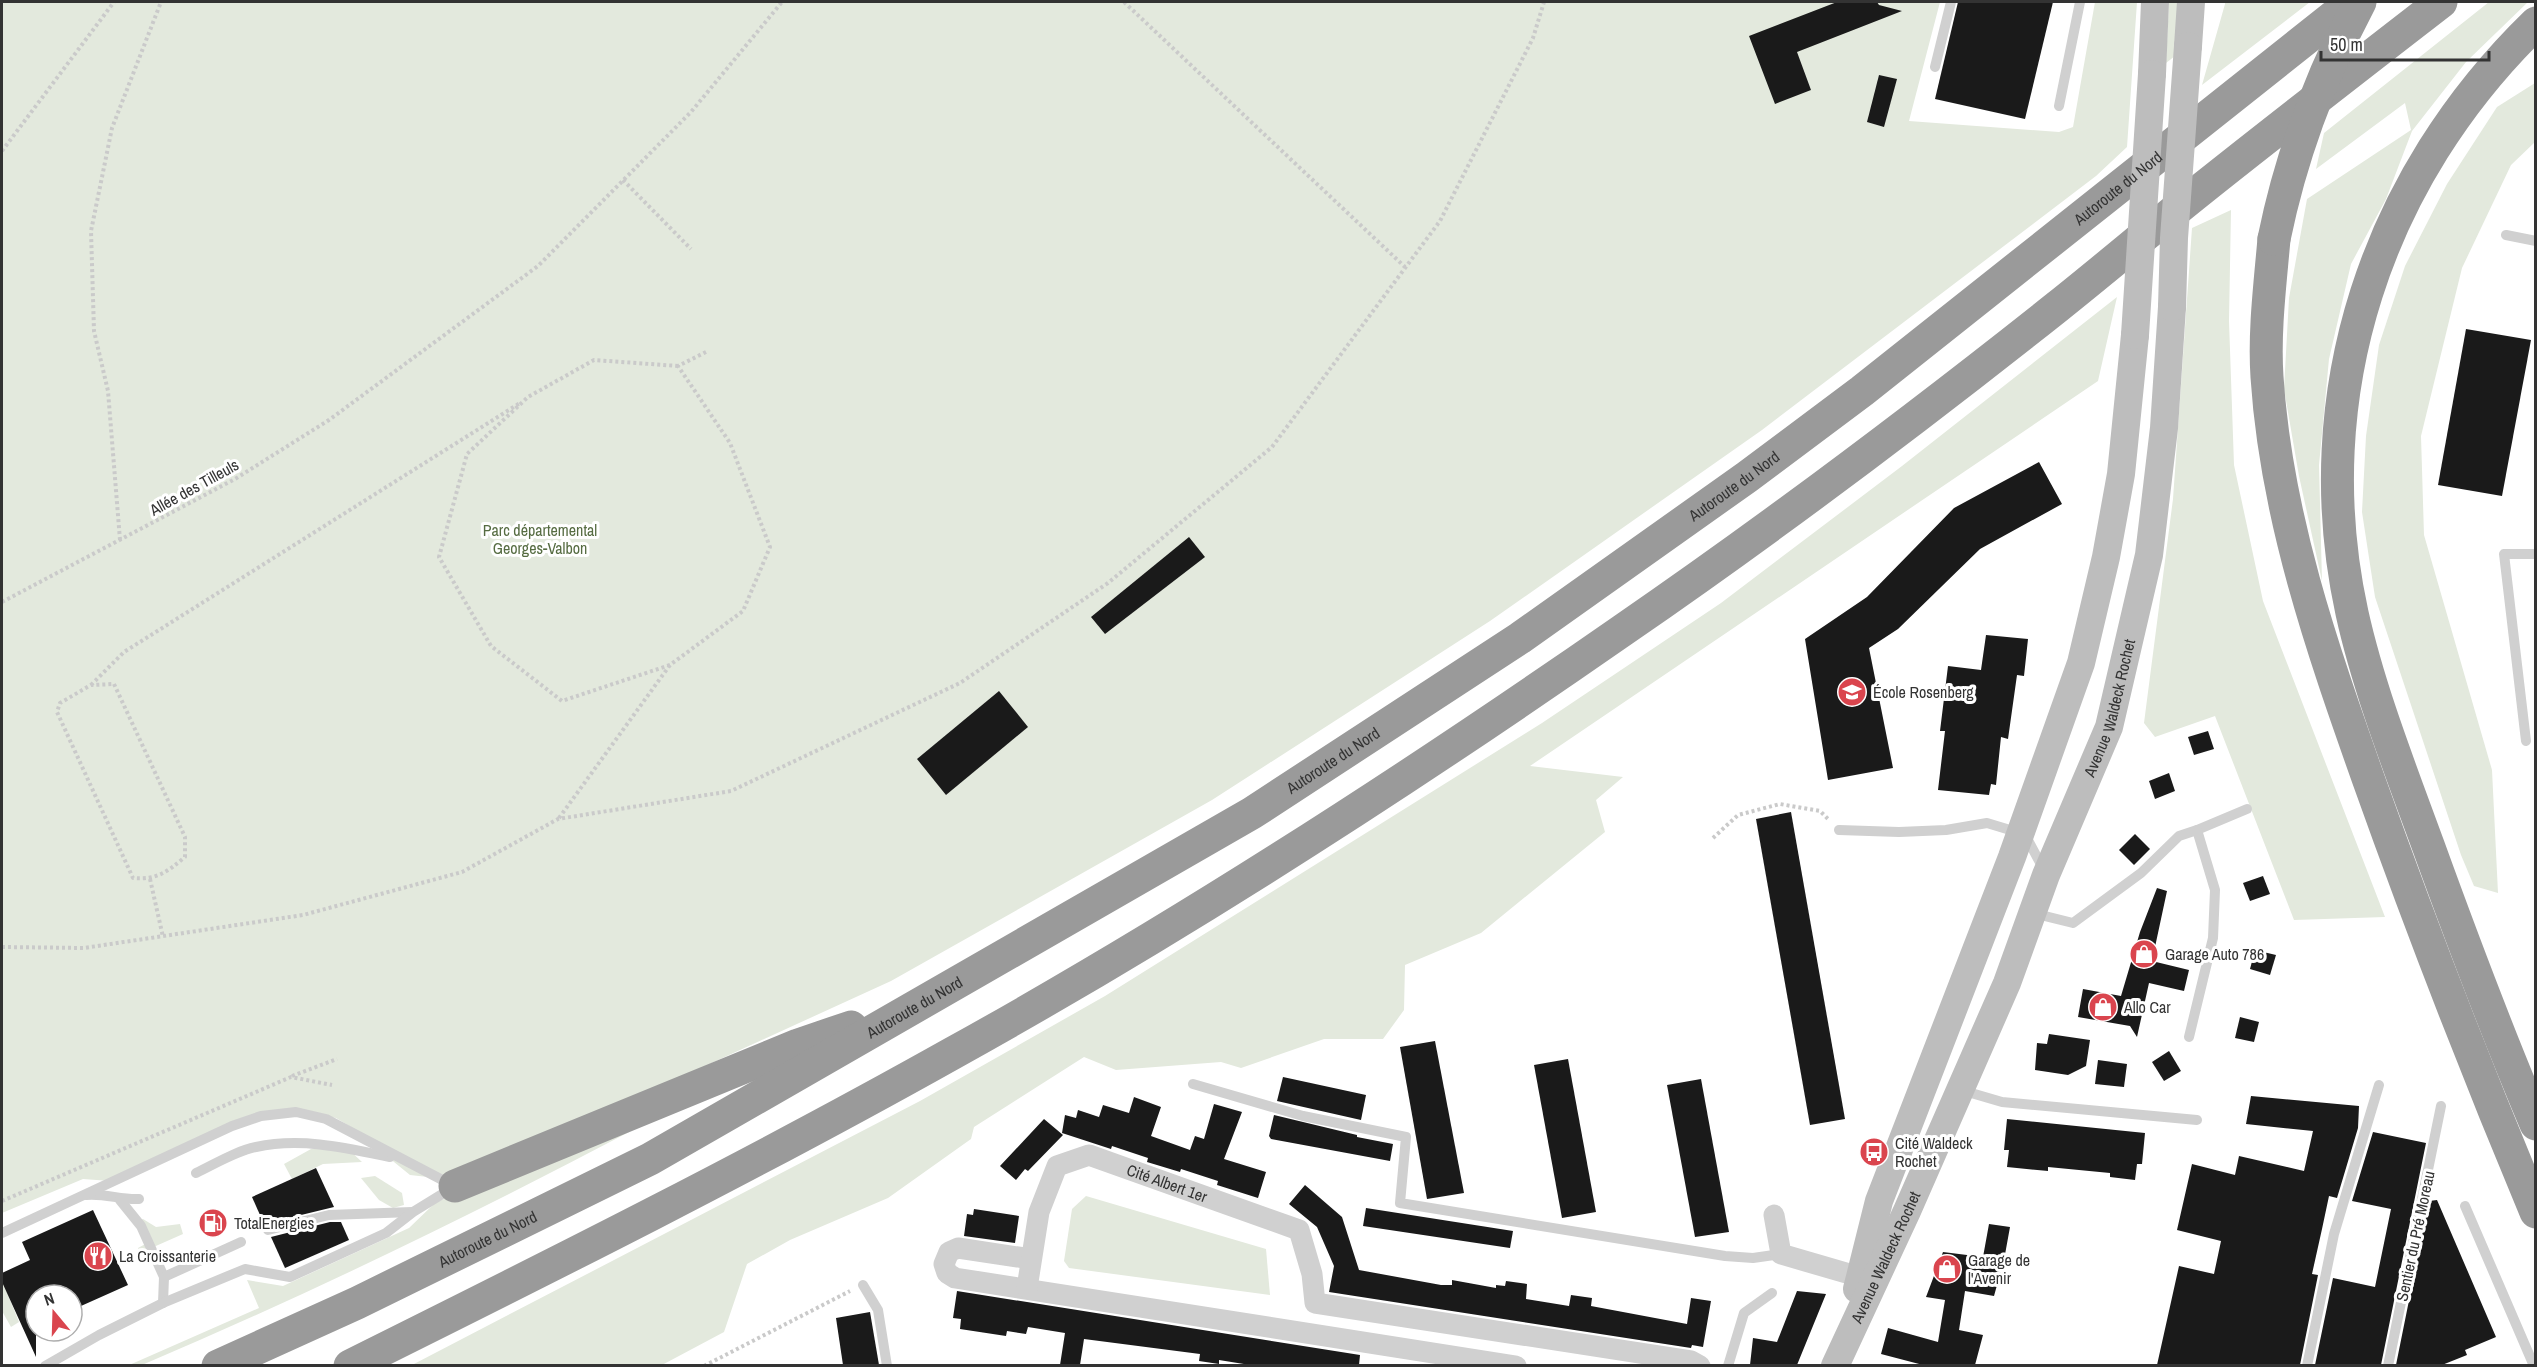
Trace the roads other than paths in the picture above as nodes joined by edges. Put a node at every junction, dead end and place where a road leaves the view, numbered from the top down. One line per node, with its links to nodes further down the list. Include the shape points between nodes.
1 (1951, 2): 9 (lane)
2 (2080, 2): 10 (lane)
3 (2155, 2): 18 (main road, Avenue Waldeck Rochet, bridge, via 2136,335 2121,474 2081,663)
4 (2191, 2): 19 (main road, Avenue Waldeck Rochet, bridge, via 2164,428 2149,555 2109,727)
5 (2352, 2): 21 (highway, Autoroute du Nord, via 1862,391 1574,601 1252,813)
6 (2360, 2): 37 (highway, bridge, via 2304,125 2274,239 2266,375 2280,484 2314,615 2414,908)
7 (2440, 2): 54 (highway, via 1877,446 1752,539 1431,760 1168,927 956,1052 669,1206)
8 (2535, 23): 28 (highway, via 2459,109 2433,146 2391,227 2354,335 2341,407 2337,505 2352,614 2390,739 2502,1045)
9 (1935, 67)
10 (2059, 106)
11 (2506, 235): 12 (lane)
12 (2535, 241)
13 (2535, 554): 14 (lane, via 2504,554)
14 (2526, 741)
15 (2247, 809): 17 (lane)
16 (1839, 830): 18 (lane, via 1946,830 1987,823)
17 (2198, 830): 20 (lane, via 2180,836 2141,873 2073,923); 22 (lane, via 2215,890 2213,938)
18 (2020, 833): 19 (lane); 45 (main road, Avenue Waldeck Rochet, via 1879,1201)
19 (2046, 875): 20 (main road, Avenue Waldeck Rochet)
20 (2032, 913): 25 (main road, Avenue Waldeck Rochet, via 2007,983)
21 (918, 1005): 31 (highway, via 798,1045); 53 (highway, Autoroute du Nord, via 650,1159 357,1303)
22 (2189, 1036)
23 (1193, 1084): 42 (lane, via 1303,1116 1406,1137 1400,1203 1725,1256)
24 (2379, 1084): 60 (lane, via 2334,1234)
25 (1960, 1090): 27 (lane, via 2002,1102); 59 (main road, Avenue Waldeck Rochet)
26 (2441, 1106): 61 (lane, Sentier du Pré Moreau)
27 (2197, 1120)
28 (2535, 1124)
29 (405, 1161): 30 (lane, via 342,1146 282,1143 254,1148); 31 (lane); 32 (lane, via 326,1119 297,1112 261,1116 232,1126)
30 (196, 1173)
31 (455, 1186): 36 (lane)
32 (79, 1196): 34 (lane, via 96,1194); 40 (lane)
33 (139, 1199): 34 (lane)
34 (120, 1200): 44 (lane, via 141,1226)
35 (2465, 1206): 62 (lane)
36 (413, 1212): 39 (lane, via 329,1215); 49 (lane, via 386,1233 290,1277 245,1269)
37 (2535, 1212)
38 (1774, 1215): 42 (street)
39 (268, 1230)
40 (2, 1233)
41 (241, 1242): 44 (lane)
42 (1781, 1254): 45 (street)
43 (1031, 1259): 47 (street, Cité Albert 1er); 47 (street, via 958,1248 945,1260 947,1273 955,1278); 50 (street, Cité Albert 1er, via 1039,1212 1057,1166 1089,1155 1299,1230 1312,1274)
44 (164, 1277): 49 (lane)
45 (1860, 1277): 59 (main road, Avenue Waldeck Rochet)
46 (863, 1284): 55 (lane, via 878,1310)
47 (1027, 1288): 51 (street)
48 (1772, 1293): 58 (lane, via 1744,1313)
49 (164, 1303): 52 (lane)
50 (1315, 1303): 51 (street); 57 (street)
51 (1293, 1330): 56 (street)
52 (45, 1365)
53 (218, 1365)
54 (350, 1365)
55 (887, 1365)
56 (1516, 1365)
57 (1700, 1365)
58 (1728, 1365)
59 (1834, 1365)
60 (2307, 1365)
61 (2388, 1365)
62 (2534, 1365)

